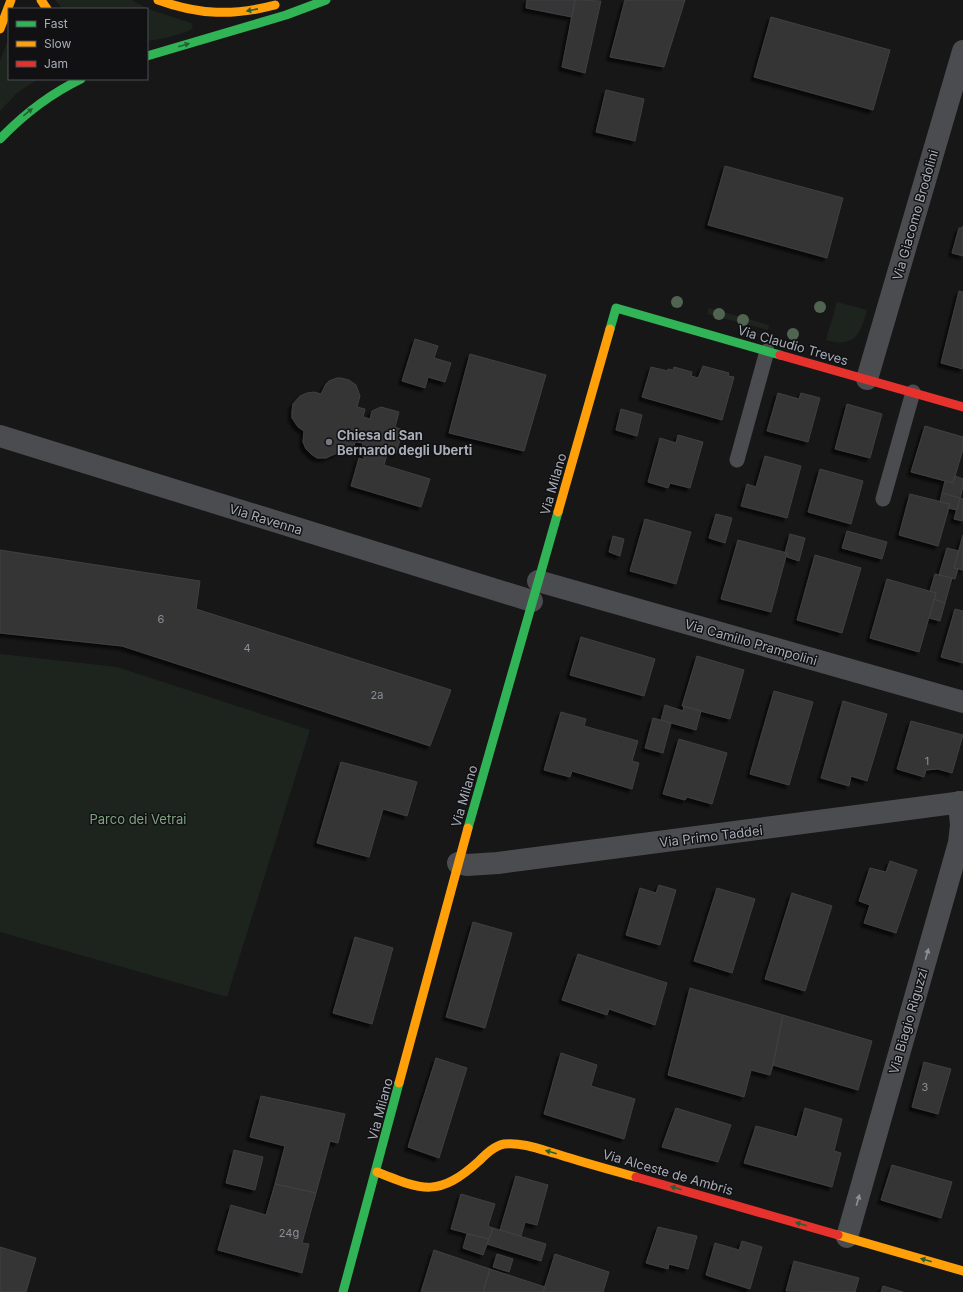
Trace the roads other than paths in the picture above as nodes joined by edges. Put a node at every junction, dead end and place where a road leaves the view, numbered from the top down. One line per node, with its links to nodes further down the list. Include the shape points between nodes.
1 (158, 0): 3 (main road, one-way to 1, via 248,11 226,13 190,10)
2 (326, 0): 7 (main road, one-way to 2, via 286,15)
3 (285, 1)
4 (8, 10): 5 (main road)
5 (0, 29)
6 (963, 51): 12 (street, Via Giacomo Brodolini)
7 (148, 55)
8 (79, 80): 9 (main road, one-way to 8, via 46,98)
9 (0, 139)
10 (616, 308): 11 (main road, Via Claudio Treves); 18 (main road, Via Milano)
11 (767, 351): 12 (main road, Via Claudio Treves); 16 (lane)
12 (867, 379): 13 (main road, Via Claudio Treves)
13 (912, 392): 14 (main road, Via Claudio Treves); 17 (lane)
14 (963, 406)
15 (0, 436): 18 (street, Via Ravenna)
16 (737, 460)
17 (883, 499)
18 (535, 591): 19 (street, Via Camillo Prampolini); 21 (main road, Via Milano)
19 (963, 702)
20 (961, 802): 21 (street, Via Primo Taddei, via 498,864); 23 (street, Via Biagio Riguzzi, one-way to 20, via 959,843)
21 (458, 864): 22 (main road, Via Milano)
22 (376, 1172): 23 (main road, Via Alceste de Ambris, one-way to 22, via 520,1144 499,1145 454,1181 442,1187 416,1186); 25 (main road, Via Milano)
23 (847, 1237): 24 (main road, Via Alceste de Ambris, one-way to 23)
24 (963, 1271)
25 (343, 1292)

